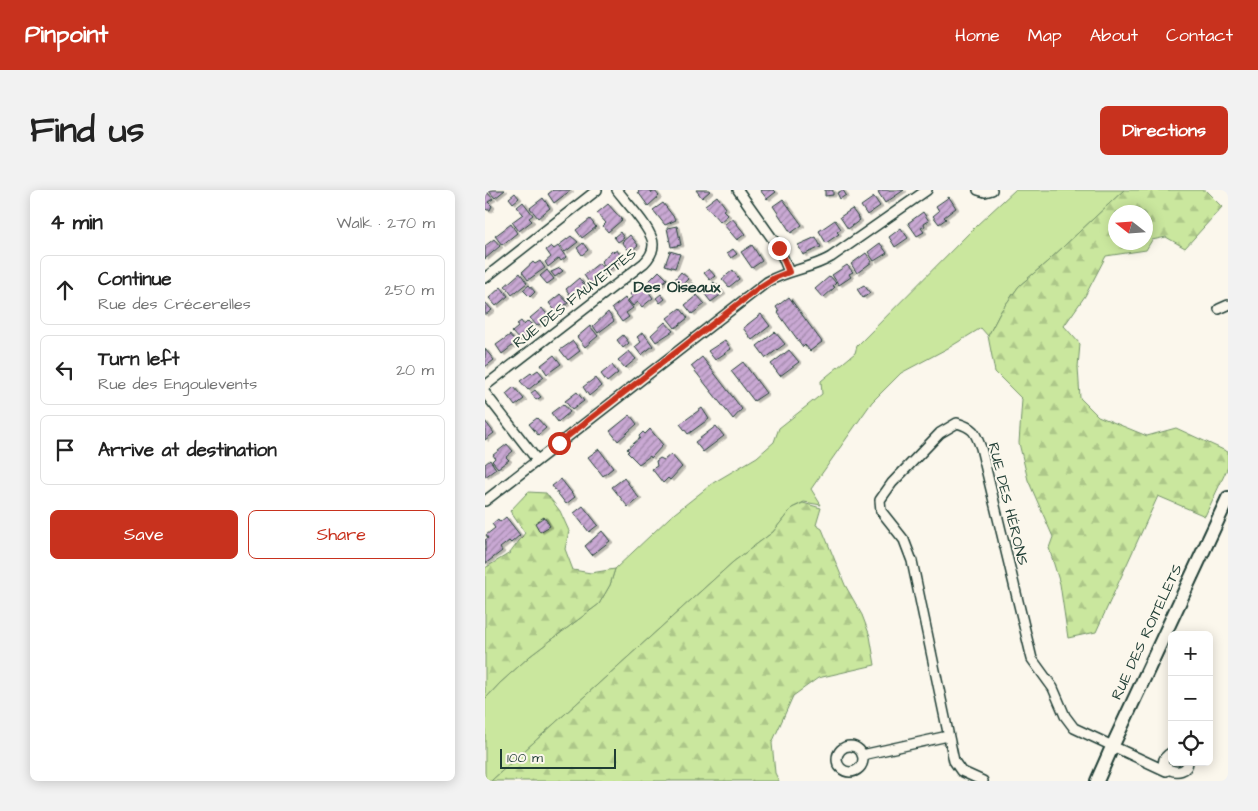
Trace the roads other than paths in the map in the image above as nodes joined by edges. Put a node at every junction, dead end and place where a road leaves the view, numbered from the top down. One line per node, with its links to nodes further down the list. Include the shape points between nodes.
1 (597, 190): 8 (street)
2 (617, 190): 11 (street, RUE DES FAUVETTES, via 652,237 650,255 644,263)
3 (738, 190): 7 (street, via 779,248)
4 (927, 190): 7 (street, via 831,257 814,266)
5 (978, 190): 6 (street)
6 (992, 190)
7 (789, 272): 13 (street, via 760,287)
8 (485, 278)
9 (1228, 305): 10 (street)
10 (1219, 309)
11 (485, 386)
12 (485, 393): 13 (street)
13 (537, 460): 15 (street)
14 (1228, 498): 17 (street, RUE DES ROITELETS)
15 (485, 501)
16 (948, 736): 17 (street, RUE DES HÉRONS, via 912,562 905,540 881,511 880,500 940,433 957,423 975,432 981,448 1032,659 1053,688 1074,728); 18 (street); 22 (street, RUE DES HÉRONS, via 954,761 961,772)
17 (1112, 746): 21 (street); 23 (street, RUE DES ROITELETS)
18 (862, 755)
19 (1168, 756): 21 (street, via 1165,759)
20 (1188, 766): 21 (street, via 1181,775 1172,776)
21 (1166, 770)
22 (983, 781)
23 (1097, 781)

